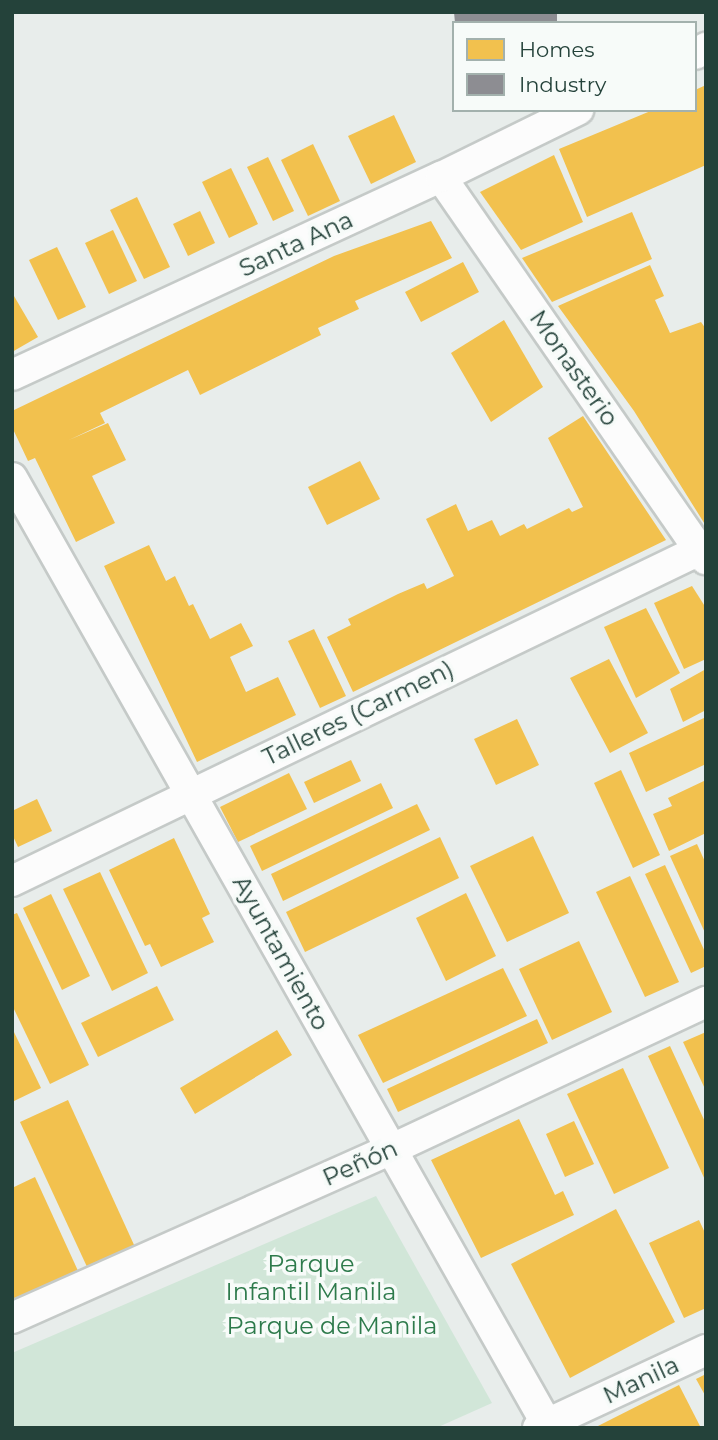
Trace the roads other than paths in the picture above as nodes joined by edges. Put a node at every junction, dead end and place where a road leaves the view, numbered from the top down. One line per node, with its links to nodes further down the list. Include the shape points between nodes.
1 (574, 112): 2 (street, Santa Ana)
2 (441, 177): 3 (street, Santa Ana); 5 (street, Monasterio)
3 (12, 375)
4 (12, 478): 6 (street, Ayuntamiento)
5 (704, 552): 6 (street, Talleres (Carmen))
6 (190, 793): 7 (street, Talleres (Carmen)); 9 (street, Ayuntamiento)
7 (12, 881)
8 (706, 1002): 9 (street, Peñón)
9 (391, 1149): 10 (street, Peñón); 12 (street, Ayuntamiento)
10 (12, 1318)
11 (706, 1350): 12 (street, Manila)
12 (545, 1426)

